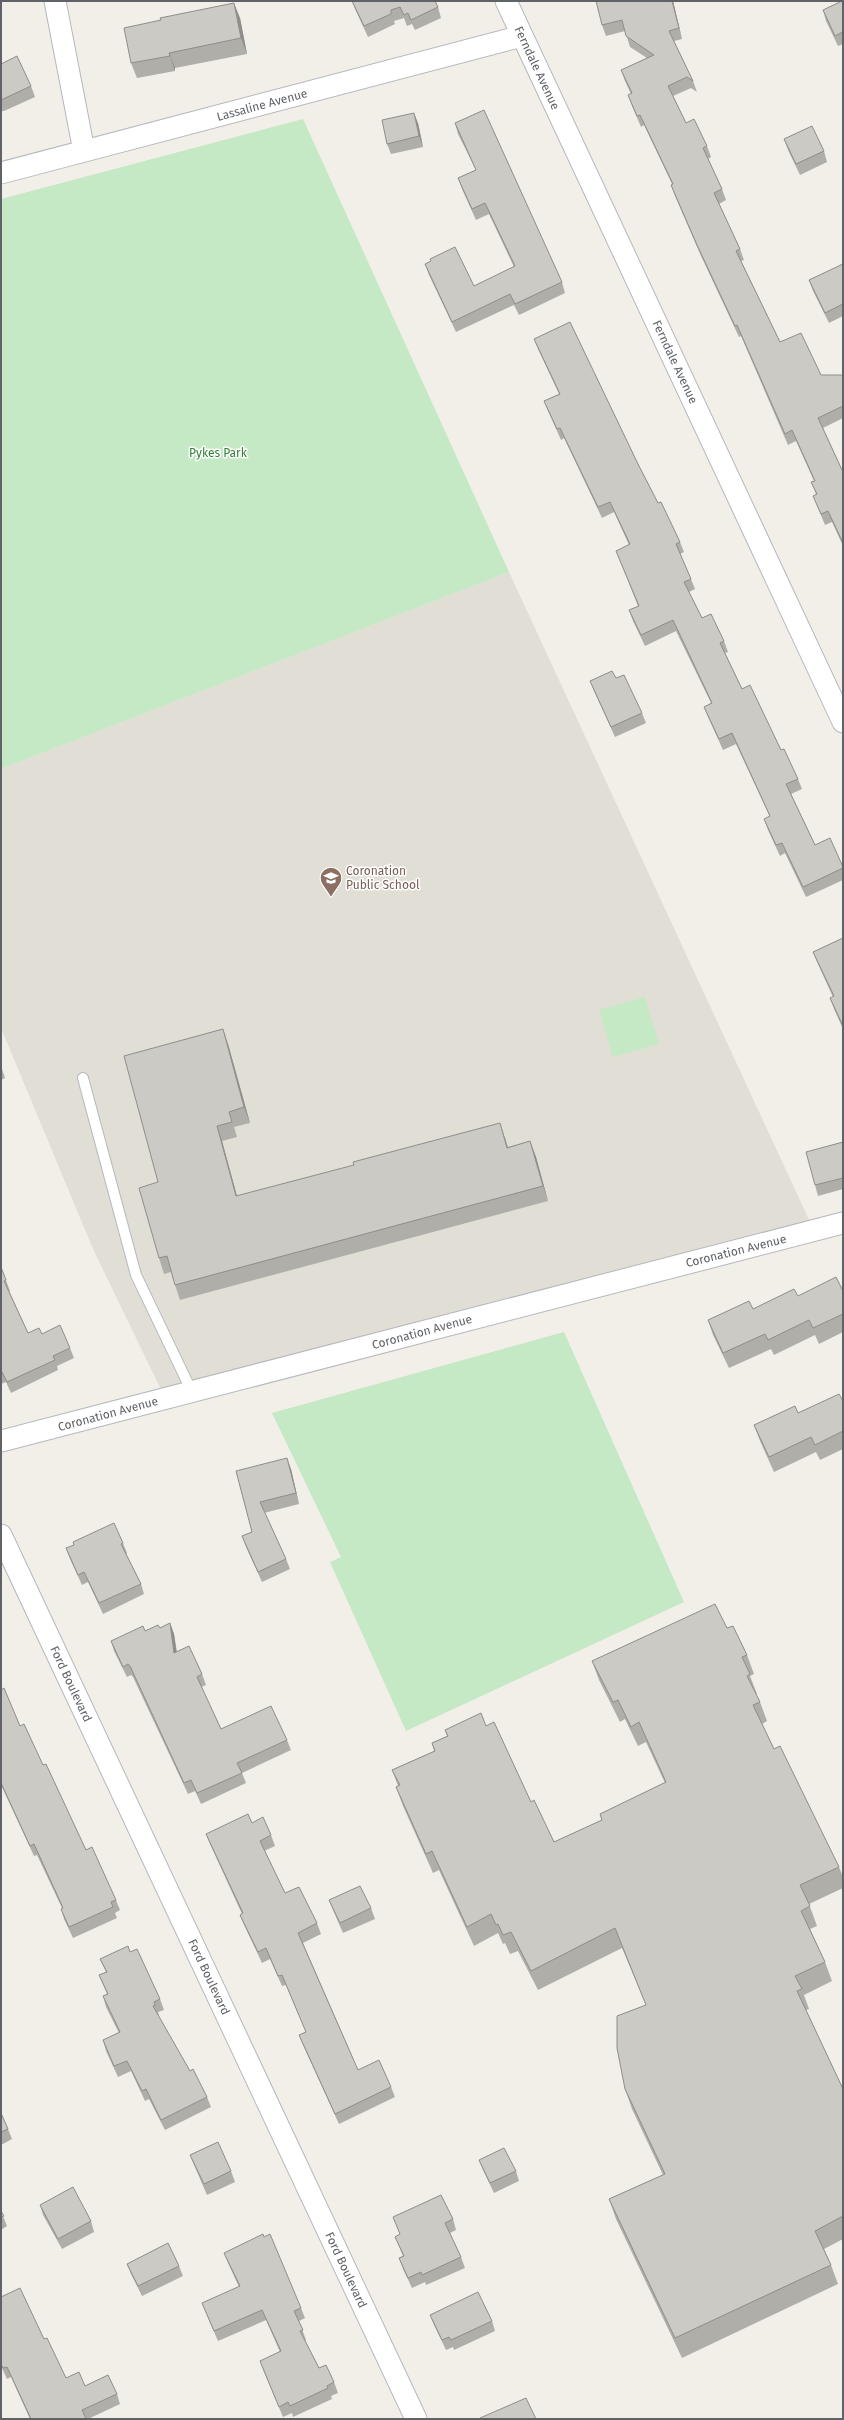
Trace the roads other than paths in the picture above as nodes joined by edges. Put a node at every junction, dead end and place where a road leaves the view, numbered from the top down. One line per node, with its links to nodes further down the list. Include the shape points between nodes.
1 (55, 1): 4 (street)
2 (506, 1): 3 (street, Ferndale Avenue)
3 (522, 36): 4 (street, Lassaline Avenue); 6 (street, Ferndale Avenue)
4 (84, 151): 5 (street, Lassaline Avenue)
5 (1, 173)
6 (843, 722)
7 (83, 1078): 9 (lane, via 136,1275)
8 (843, 1223): 9 (street, Coronation Avenue)
9 (192, 1392): 10 (street, Coronation Avenue)
10 (1, 1441)
11 (1, 1535): 12 (street, Ford Boulevard)
12 (416, 2419)

